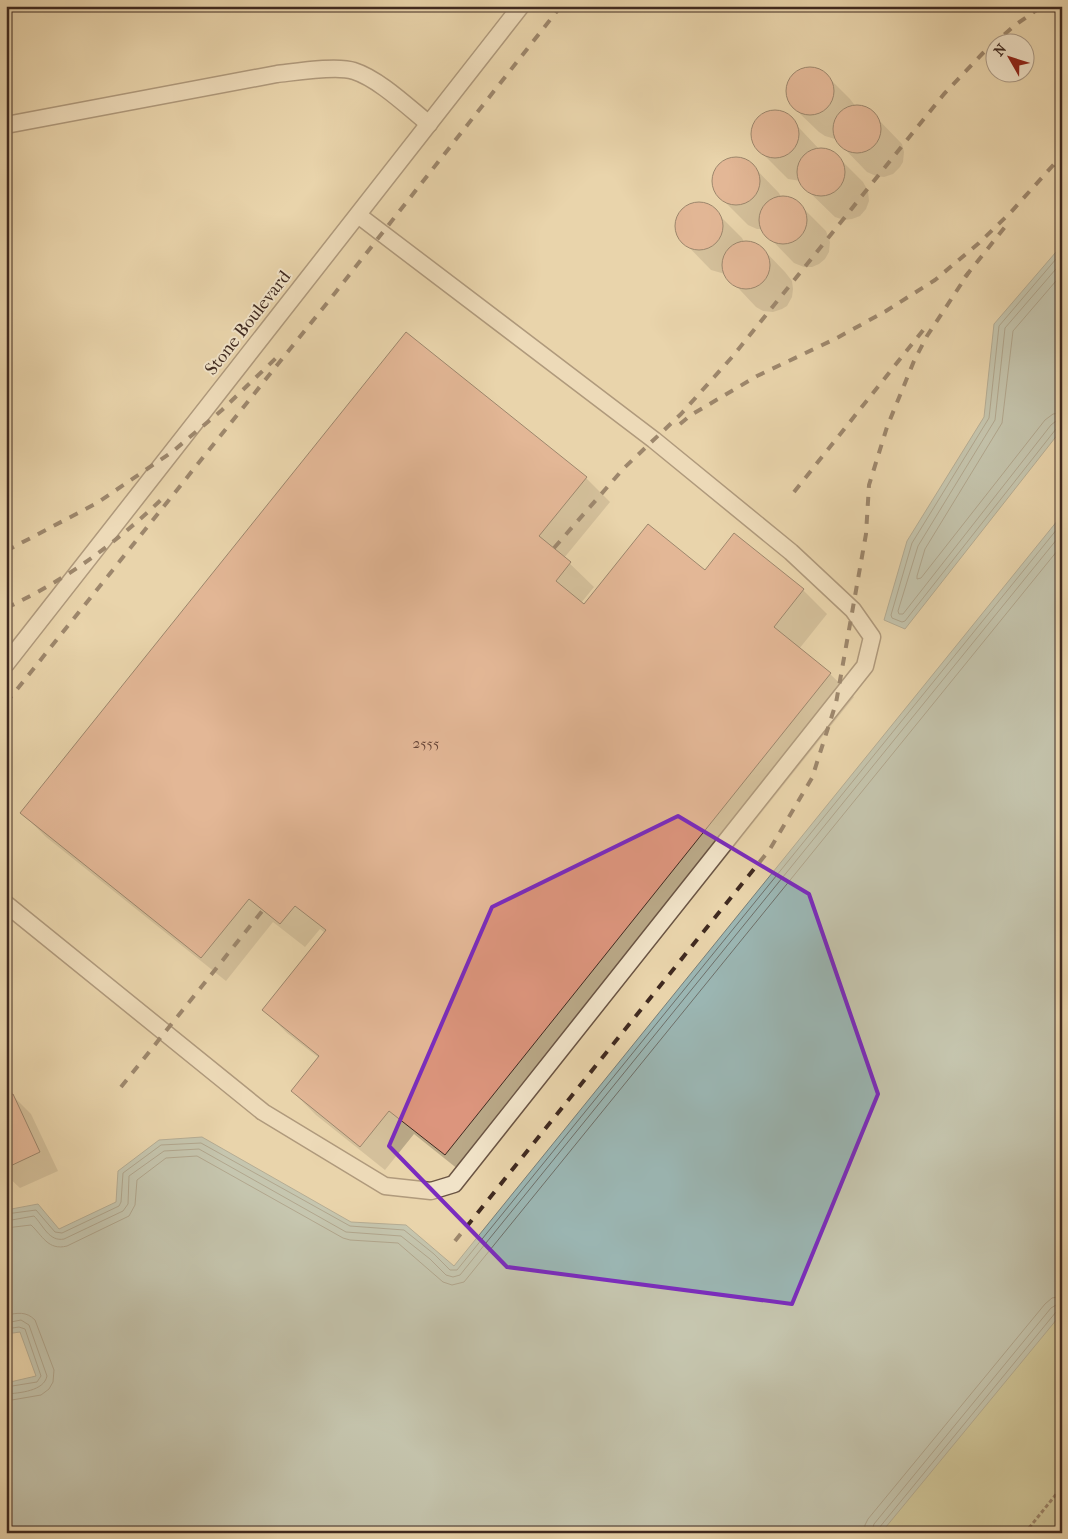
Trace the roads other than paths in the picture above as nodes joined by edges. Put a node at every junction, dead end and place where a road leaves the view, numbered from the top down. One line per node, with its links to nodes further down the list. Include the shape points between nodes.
1 (521, 6): 3 (lane, Stone Boulevard)
2 (6, 124): 3 (lane, via 277,74 321,69 353,70 384,87)
3 (429, 124): 4 (lane, Stone Boulevard)
4 (358, 215): 5 (lane, Stone Boulevard); 6 (lane, via 654,440 791,552 853,610 872,637 865,666 454,1184 431,1191 385,1186 263,1112)
5 (6, 664)
6 (6, 904)

